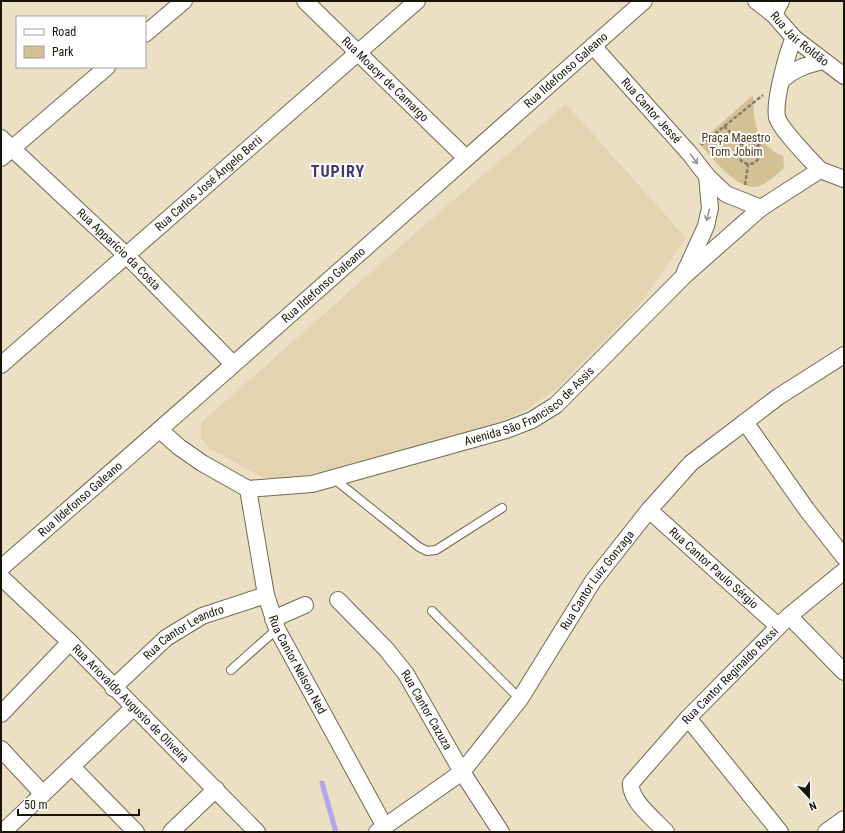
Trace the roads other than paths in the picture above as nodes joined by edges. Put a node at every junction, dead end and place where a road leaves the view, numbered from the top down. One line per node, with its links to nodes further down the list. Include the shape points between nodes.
1 (184, 1): 7 (street)
2 (305, 1): 10 (street, Rua Moacyr de Camargo)
3 (417, 1): 10 (street, Rua Carlos José Ângelo Berti)
4 (644, 1): 9 (street, Rua Ildefonso Galeano)
5 (756, 1): 6 (street, Rua Jair Roldão)
6 (777, 8): 8 (street, Rua Jair Roldão)
7 (146, 33)
8 (794, 38): 11 (street, Rua Jair Roldão); 14 (street)
9 (593, 46): 16 (street, Rua Ildefonso Galeano); 18 (street, Rua Cantor Jessé, one-way to 18)
10 (358, 52): 16 (street, Rua Moacyr de Camargo); 21 (street, Rua Carlos José Ângelo Berti)
11 (823, 61): 13 (street, Rua Jair Roldão); 14 (street, via 802,66)
12 (106, 68): 15 (street)
13 (844, 76)
14 (782, 80): 17 (street, via 777,117 782,128)
15 (5, 148): 21 (street, Rua Apparício da Costa)
16 (466, 158): 24 (street, Rua Ildefonso Galeano)
17 (820, 170): 19 (street); 20 (street, Avenida São Francisco de Assis)
18 (707, 176): 20 (street, Rua Cantor Jessé, via 726,194); 22 (street, one-way to 22, via 710,208 706,226)
19 (844, 179)
20 (761, 208): 22 (street, Avenida São Francisco de Assis)
21 (126, 255): 24 (street, Rua Apparício da Costa); 25 (street, Rua Carlos José Ângelo Berti)
22 (684, 276): 28 (street, Avenida São Francisco de Assis, via 556,405 532,420 506,430)
23 (844, 355): 26 (street, Rua Cantor Luiz Gonzaga, via 778,397)
24 (233, 364): 27 (street, Rua Ildefonso Galeano)
25 (1, 366)
26 (745, 422): 31 (street, Rua Cantor Luiz Gonzaga, via 691,463); 32 (street, via 807,510)
27 (160, 430): 29 (street, via 202,463); 33 (street, Rua Ildefonso Galeano)
28 (333, 478): 29 (street, Avenida São Francisco de Assis, via 312,484); 30 (lane, via 427,551 436,550)
29 (248, 489): 36 (street, Rua Cantor Nelson Ned)
30 (502, 508)
31 (649, 510): 40 (street, Rua Cantor Paulo Sérgio); 46 (street, Rua Cantor Luiz Gonzaga, via 594,580)
32 (844, 557)
33 (1, 568)
34 (844, 571): 40 (street, Rua Cantor Reginaldo Rossi)
35 (1, 577): 42 (street, Rua Ariovaldo Augusto de Oliveira)
36 (266, 595): 41 (street, Rua Cantor Nelson Ned); 45 (street, Rua Cantor Leandro, via 202,616 166,638)
37 (338, 600): 52 (street, Rua Cantor Cazuza, via 386,649 406,674)
38 (305, 605): 41 (street)
39 (432, 610): 46 (lane)
40 (784, 621): 44 (street, Rua Cantor Paulo Sérgio); 49 (street, Rua Cantor Reginaldo Rossi)
41 (275, 624): 43 (lane); 57 (street, Rua Cantor Nelson Ned)
42 (70, 642): 45 (street, Rua Ariovaldo Augusto de Oliveira); 48 (street)
43 (231, 670)
44 (844, 672)
45 (114, 688): 47 (street, Rua Ariovaldo Augusto de Oliveira)
46 (520, 699): 52 (street, Rua Cantor Luiz Gonzaga)
47 (133, 708): 51 (street); 53 (street, Rua Ariovaldo Augusto de Oliveira)
48 (1, 714)
49 (688, 718): 62 (street, Rua Cantor Reginaldo Rossi, via 631,783 630,791); 63 (street)
50 (1, 749): 54 (street)
51 (72, 768): 54 (street); 58 (street)
52 (462, 772): 57 (street, Rua Cantor Luiz Gonzaga); 61 (street, Rua Cantor Cazuza)
53 (216, 789): 59 (street); 60 (street, Rua Ariovaldo Augusto de Oliveira)
54 (43, 794): 56 (street)
55 (844, 819): 64 (street)
56 (11, 829)
57 (381, 830)
58 (136, 832)
59 (171, 832)
60 (257, 832)
61 (501, 832)
62 (666, 832)
63 (780, 832)
64 (826, 832)

